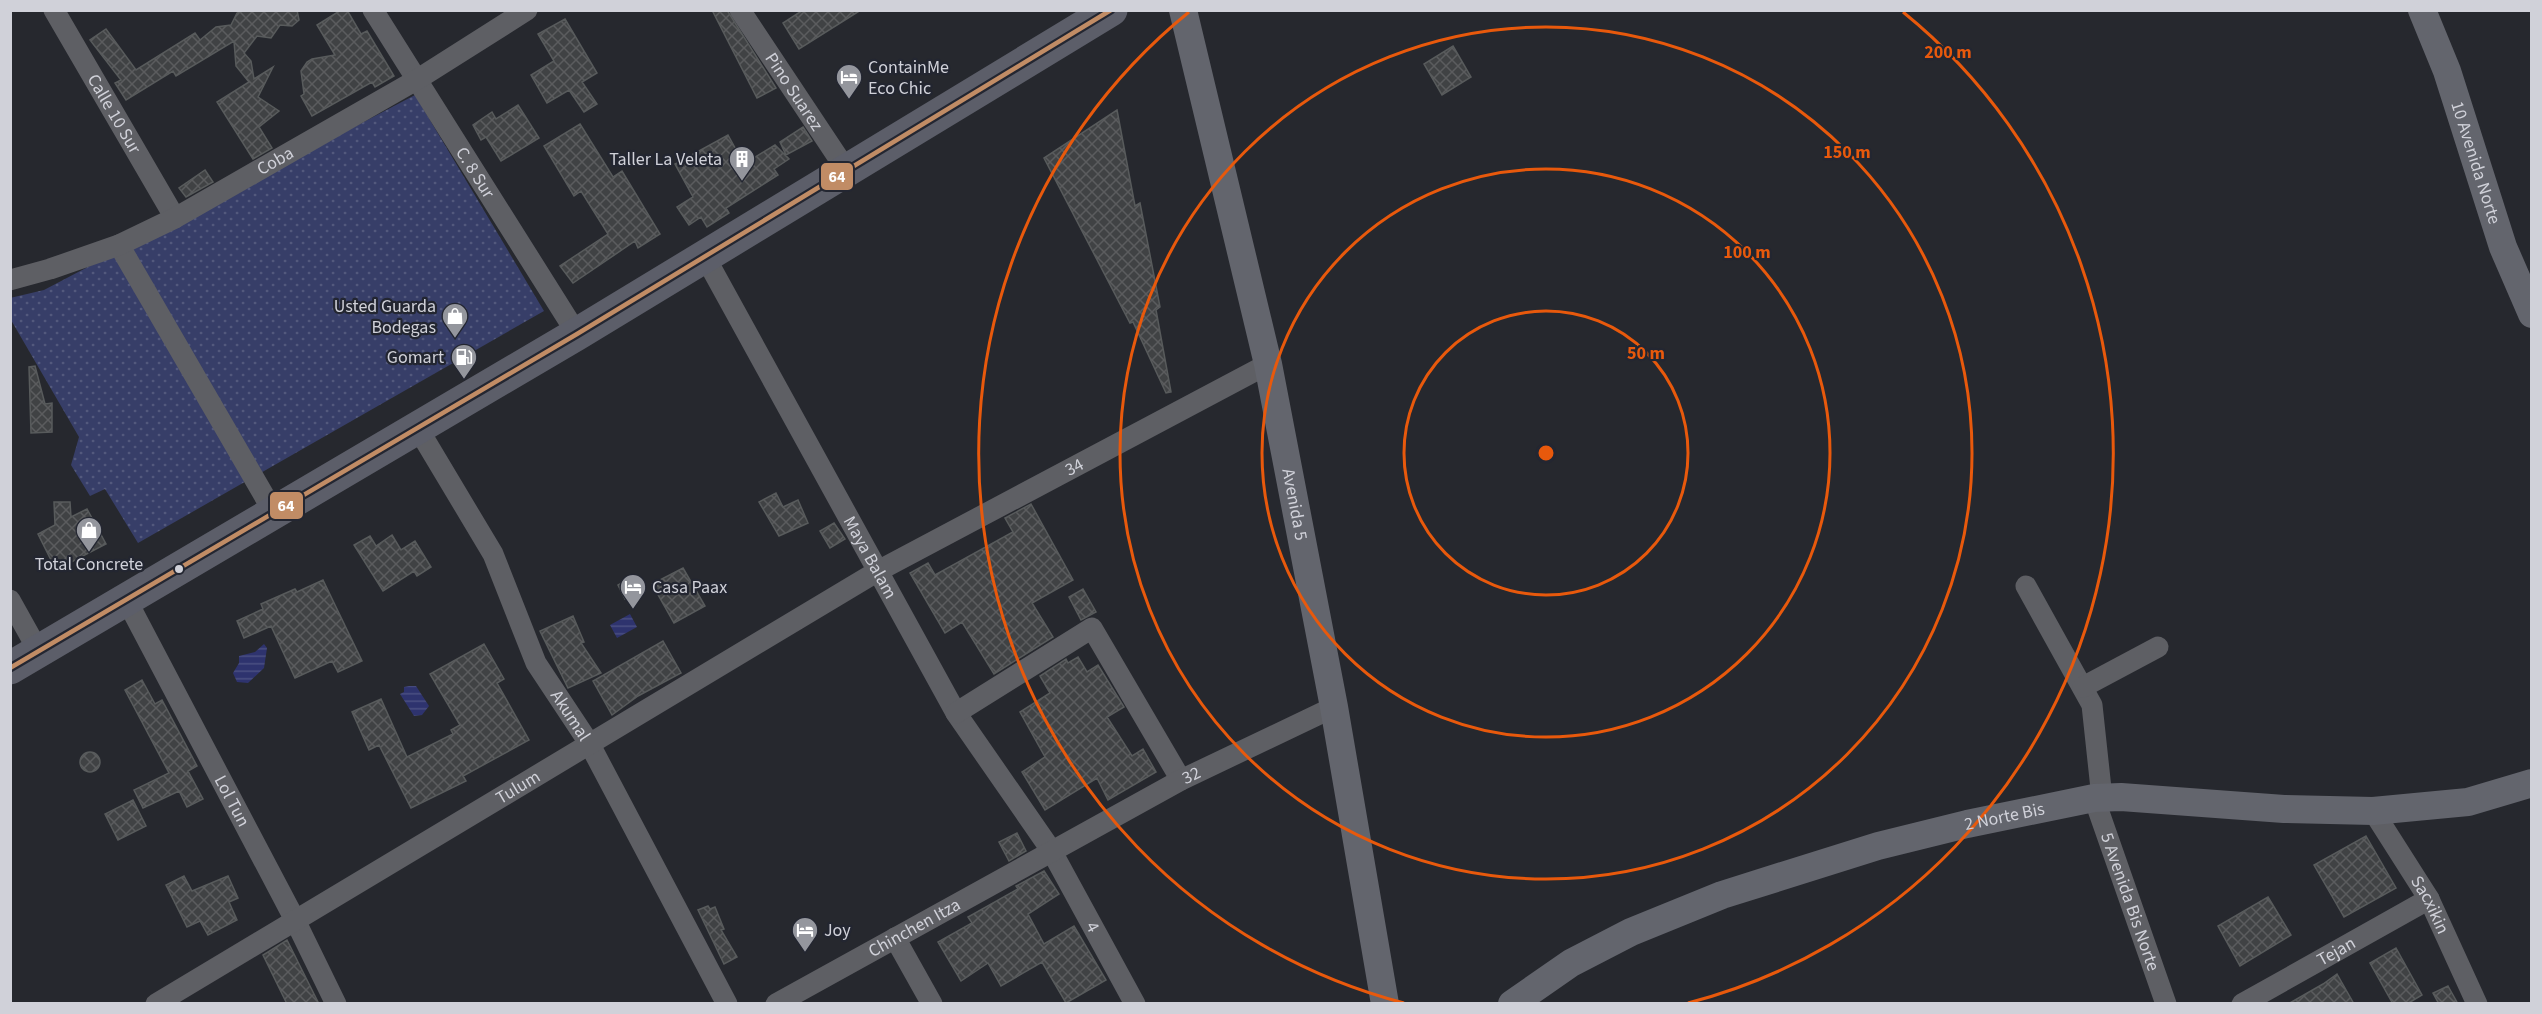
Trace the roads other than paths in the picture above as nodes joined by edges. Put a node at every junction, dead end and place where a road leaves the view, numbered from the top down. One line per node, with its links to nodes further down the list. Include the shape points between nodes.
1 (54, 10): 10 (street, Calle 10 Sur)
2 (373, 10): 8 (street, C. 8 Sur)
3 (527, 10): 8 (street, Coba)
4 (740, 10): 9 (street, Pino Suarez)
5 (1111, 10): 9 (highway)
6 (1183, 10): 16 (street, Avenida 5)
7 (2422, 10): 14 (street, 10 Avenida Norte, via 2448,71 2503,247)
8 (418, 79): 10 (street, Coba); 15 (street, C. 8 Sur)
9 (847, 171): 12 (highway)
10 (175, 218): 11 (street, Coba)
11 (119, 245): 13 (street, Coba); 18 (street)
12 (704, 255): 15 (highway); 19 (street, Maya Balam)
13 (10, 280)
14 (2532, 314)
15 (577, 334): 17 (highway)
16 (1269, 364): 19 (street, 34); 27 (street, Avenida 5)
17 (417, 427): 18 (highway); 29 (street, Akumal, via 493,554 536,663)
18 (273, 512): 21 (highway)
19 (878, 571): 28 (street, Maya Balam); 29 (street, Tulum)
20 (2026, 586): 26 (street, 5 Avenida Bis Norte)
21 (126, 599): 24 (highway); 36 (street, Lol Tun)
22 (10, 600): 24 (street)
23 (2158, 647): 26 (street)
24 (39, 651): 25 (highway)
25 (10, 668)
26 (2083, 687): 32 (street, 5 Avenida Bis Norte, via 2095,717)
27 (1334, 707): 30 (street, 32); 44 (street, Avenida 5)
28 (956, 712): 30 (street, via 1092,628); 34 (street, Maya Balam)
29 (589, 743): 36 (street, Tulum); 40 (street, Akumal)
30 (1181, 780): 34 (street, 32)
31 (2532, 783): 33 (street, 2 Norte Bis, via 2468,802)
32 (2098, 798): 33 (street, 2 Norte Bis); 45 (street, 2 Norte Bis, via 1878,846 1722,895 1621,937 1571,963); 46 (street, 5 Avenida Bis Norte)
33 (2373, 811): 35 (street, Sacxikin)
34 (1051, 850): 37 (street, Chinchen Itza); 43 (street, 4)
35 (2429, 899): 47 (street, Tejan); 48 (street, Sacxikin)
36 (294, 918): 38 (street, Tulum); 39 (street, Lol Tun)
37 (895, 938): 41 (street, Chinchen Itza); 42 (street)
38 (156, 1004)
39 (336, 1004)
40 (727, 1004)
41 (776, 1004)
42 (932, 1004)
43 (1135, 1004)
44 (1385, 1004)
45 (1512, 1004)
46 (2166, 1004)
47 (2242, 1004)
48 (2477, 1004)

